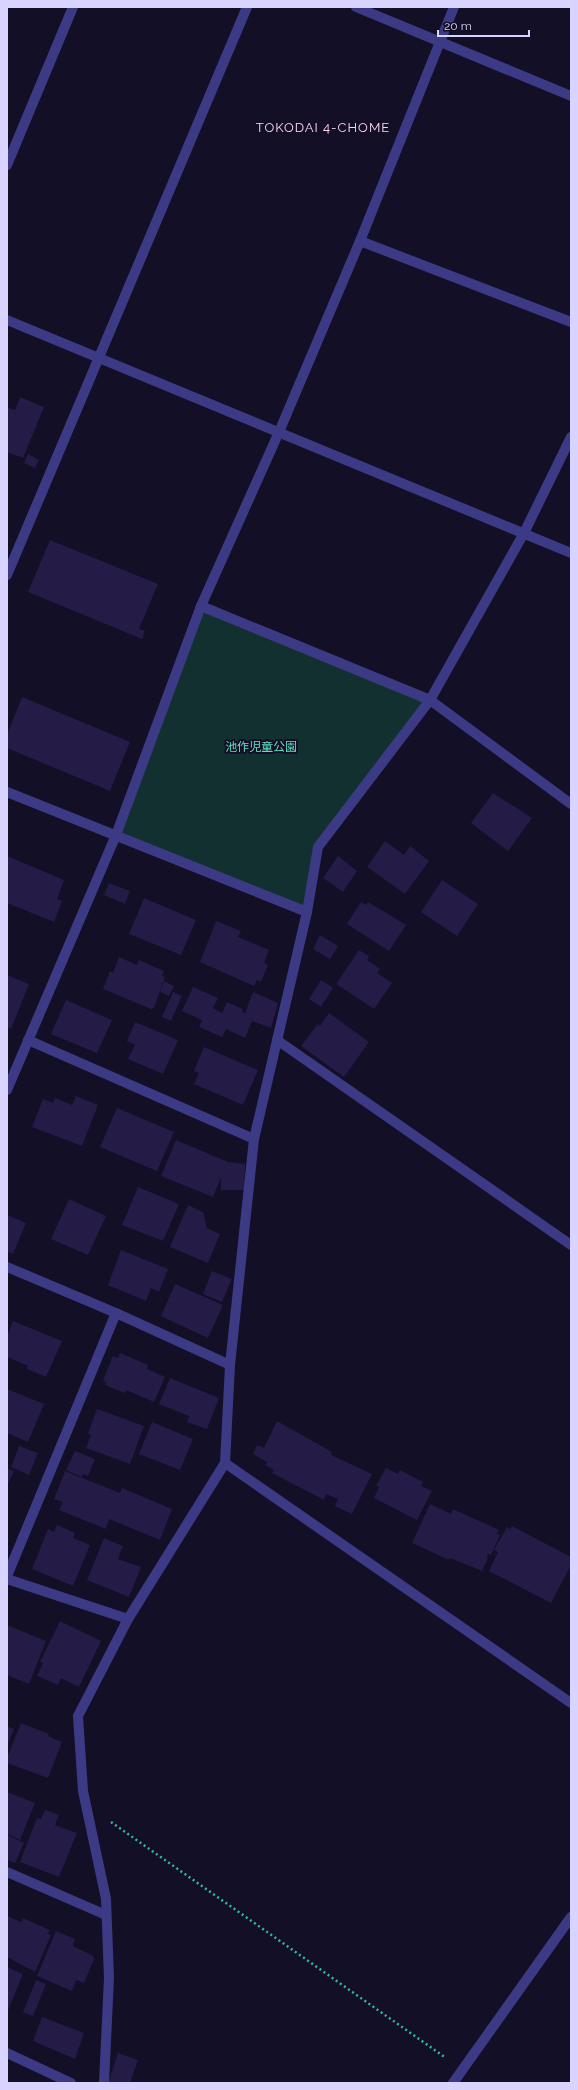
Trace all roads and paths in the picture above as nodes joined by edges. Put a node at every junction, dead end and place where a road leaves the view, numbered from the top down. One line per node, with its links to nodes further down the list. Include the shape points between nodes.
1 (73, 7): 7 (street)
2 (247, 7): 11 (street)
3 (356, 7): 5 (street)
4 (454, 7): 5 (street)
5 (439, 41): 6 (street); 8 (street)
6 (571, 96)
7 (7, 165)
8 (360, 241): 10 (street); 12 (street)
9 (7, 320): 11 (street)
10 (571, 322)
11 (98, 359): 12 (street); 16 (street)
12 (279, 432): 14 (street); 17 (street)
13 (571, 437): 14 (street)
14 (524, 533): 15 (street); 18 (street)
15 (571, 553)
16 (7, 575)
17 (202, 606): 18 (street); 21 (street)
18 (430, 700): 20 (street); 22 (street, via 318,847)
19 (7, 792): 21 (street)
20 (571, 804)
21 (116, 835): 22 (street); 23 (street)
22 (307, 912): 24 (street)
23 (28, 1040): 25 (street); 26 (street)
24 (277, 1040): 26 (street); 27 (street)
25 (7, 1090)
26 (254, 1139): 30 (street)
27 (571, 1245)
28 (7, 1267): 29 (street)
29 (116, 1313): 30 (street); 32 (street)
30 (230, 1365): 31 (street)
31 (225, 1462): 33 (street); 34 (street)
32 (7, 1578): 33 (street)
33 (128, 1619): 35 (street, via 78,1716)
34 (571, 1703)
35 (85, 1804): 37 (street, via 106,1899); 40 (path)
36 (7, 1872): 37 (street)
37 (106, 1916): 42 (street, via 109,1978)
38 (571, 1917): 40 (street)
39 (7, 2053): 41 (street)
40 (462, 2069): 43 (street)
41 (71, 2083)
42 (104, 2083)
43 (453, 2083)

